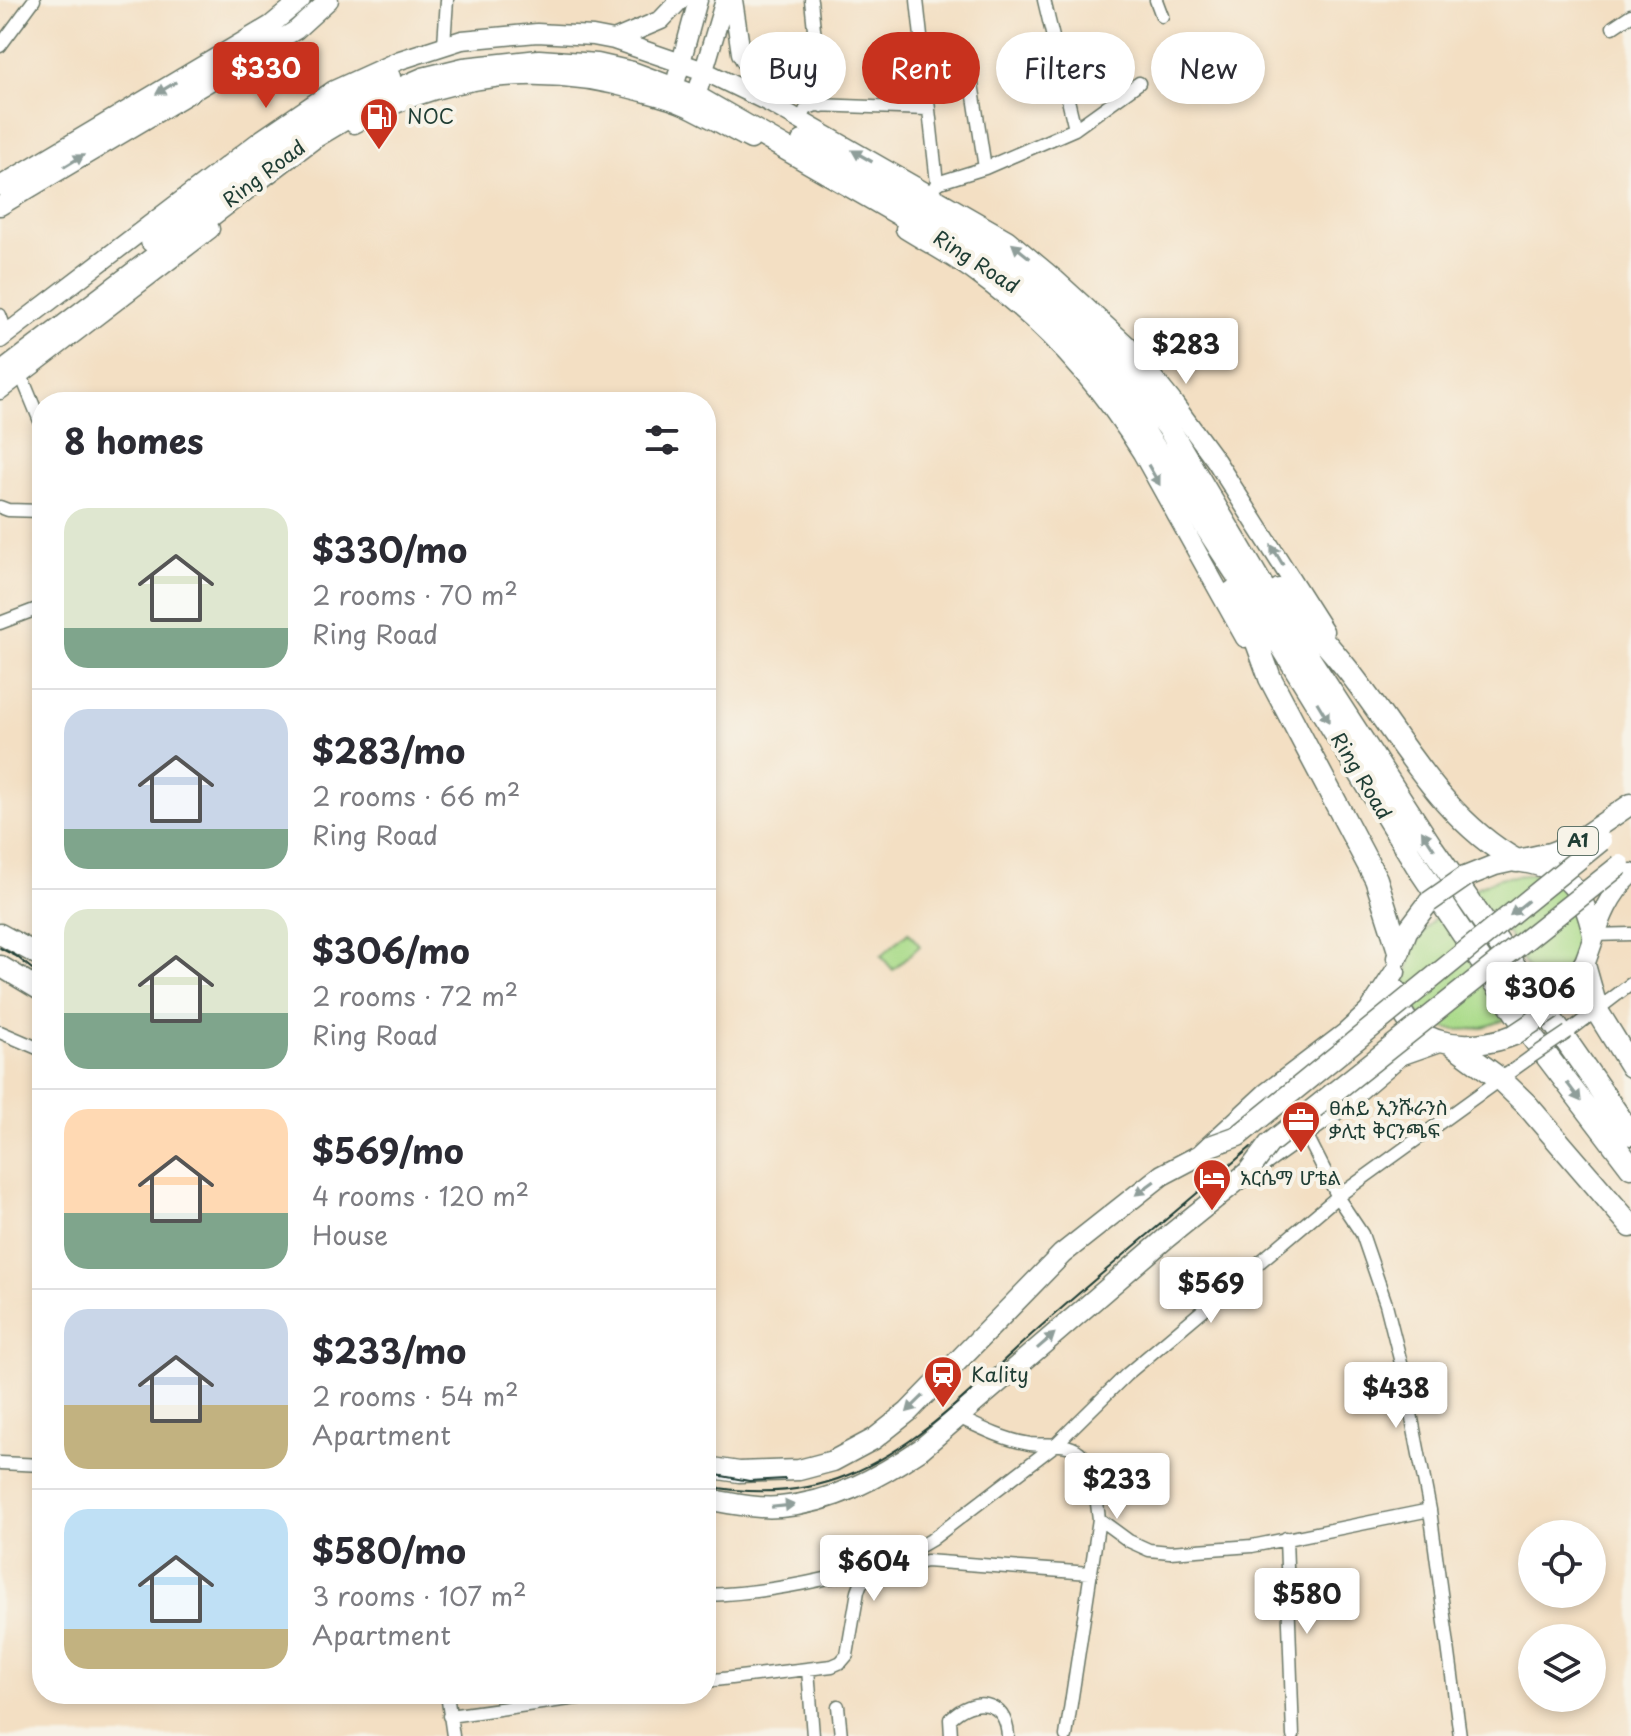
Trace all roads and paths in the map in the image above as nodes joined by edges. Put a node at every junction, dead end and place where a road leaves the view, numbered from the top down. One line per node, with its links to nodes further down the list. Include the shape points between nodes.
1 (34, 0): 18 (street)
2 (301, 0): 31 (street, one-way to 31, via 271,25)
3 (329, 0): 33 (street, one-way to 3, via 296,30)
4 (447, 0): 17 (street)
5 (680, 0): 16 (street, via 661,20)
6 (698, 0): 20 (street)
7 (725, 0): 22 (street)
8 (733, 0): 19 (street)
9 (811, 0): 26 (street)
10 (917, 0): 27 (street)
11 (1044, 0): 29 (street)
12 (1156, 0): 14 (street)
13 (1631, 15): 15 (street)
14 (1162, 16)
15 (1613, 27)
16 (614, 40): 17 (street, via 537,33); 20 (street)
17 (444, 44): 35 (street, via 362,76 308,106)
18 (0, 46)
19 (740, 46)
20 (677, 76): 22 (highway, Ring Road); 36 (highway, Ring Road, via 600,51 539,47 461,55 390,77 305,123); 37 (highway, Ring Road, via 539,61 464,69 406,85 314,137)
21 (1139, 83): 29 (street)
22 (700, 84): 23 (street); 40 (highway, Ring Road, via 981,261 1035,302 1114,387); 43 (highway, Ring Road, via 988,247 1047,290 1148,399)
23 (740, 95)
24 (772, 104): 28 (street)
25 (975, 104): 30 (street)
26 (822, 106): 27 (street); 28 (street, via 806,109)
27 (927, 109): 32 (street)
28 (800, 121): 32 (street, one-way to 28)
29 (1075, 129): 30 (street)
30 (985, 168): 32 (street)
31 (0, 186)
32 (934, 189): 46 (street, one-way to 32, via 1216,461 1127,345 1007,239)
33 (0, 206)
34 (0, 315): 35 (street)
35 (4, 336)
36 (0, 357)
37 (10, 375): 38 (street); 39 (street); 47 (street, one-way to 47, via 322,144 367,117 470,81 518,75 605,81 684,105 792,163 976,273 1017,305 1081,371 1126,429)
38 (0, 390)
39 (32, 410)
40 (1176, 480): 47 (highway, via 1247,619); 70 (highway, Ring Road, one-way to 70, via 1416,864 1538,1046)
41 (0, 507): 42 (street)
42 (32, 511)
43 (1221, 517): 46 (highway); 68 (highway, Ring Road, one-way to 43, via 1433,849)
44 (32, 611): 45 (street)
45 (0, 623)
46 (1347, 669): 50 (highway, via 1458,815 1491,847)
47 (1270, 678): 56 (highway, via 1376,879)
48 (1631, 804): 50 (main road, A1, via 1571,845)
49 (1631, 818): 69 (main road, one-way to 69, bridge, via 1238,1136)
50 (1517, 861): 54 (main road, A1, via 1540,865 1573,884); 56 (main road, A1, bridge, via 1465,877 1429,902 1407,931)
51 (1627, 865): 54 (main road); 71 (main road, bridge, via 1269,1144)
52 (0, 934): 55 (main road)
53 (1631, 934): 54 (street)
54 (1593, 935): 57 (main road)
55 (32, 952)
56 (1397, 961): 63 (main road, via 1397,1001 1406,1018 1425,1035); 69 (main road, via 1369,1012)
57 (1584, 965): 61 (highway); 63 (main road, bridge, via 1553,1009 1514,1035 1493,1042)
58 (0, 966): 60 (main road)
59 (1631, 984): 61 (street)
60 (32, 985)
61 (1597, 1011): 65 (highway); 66 (street, bridge)
62 (0, 1032): 64 (street)
63 (1448, 1044): 66 (highway); 67 (main road, via 1400,1055)
64 (32, 1046)
65 (1631, 1066)
66 (1500, 1079): 72 (street); 73 (highway)
67 (1305, 1132): 71 (main road); 72 (street)
68 (1631, 1134)
69 (1210, 1146): 78 (main road, one-way to 78, via 1162,1175 1062,1254 908,1412 874,1439 833,1461 799,1470)
70 (1631, 1167)
71 (1248, 1172): 74 (main road, one-way to 71)
72 (1337, 1197): 75 (street, via 1126,1375); 80 (street, via 1362,1234 1386,1304)
73 (1631, 1226)
74 (958, 1417): 75 (street, via 1008,1438); 79 (main road, one-way to 74, via 780,1507 824,1499 891,1469)
75 (1055, 1445): 81 (street, via 1083,1457); 83 (street)
76 (0, 1463): 77 (street)
77 (32, 1465)
78 (716, 1469)
79 (716, 1501)
80 (1430, 1510): 82 (street); 100 (street)
81 (1099, 1519): 82 (street, via 1149,1550 1224,1549); 85 (street)
82 (1286, 1538): 99 (street)
83 (912, 1552): 84 (street); 86 (street, via 813,1582)
84 (926, 1561): 85 (street); 87 (street, via 871,1575 861,1583 847,1655 832,1666)
85 (1090, 1573): 98 (street)
86 (716, 1594)
87 (808, 1669): 88 (street); 94 (street)
88 (716, 1680)
89 (448, 1704): 92 (street)
90 (535, 1704): 92 (street)
91 (838, 1706): 95 (street)
92 (449, 1716): 93 (street)
93 (453, 1736)
94 (813, 1736)
95 (841, 1736)
96 (951, 1736): 97 (street, via 950,1719 974,1704 997,1708)
97 (1008, 1736)
98 (1066, 1736)
99 (1293, 1736)
100 (1460, 1736)

